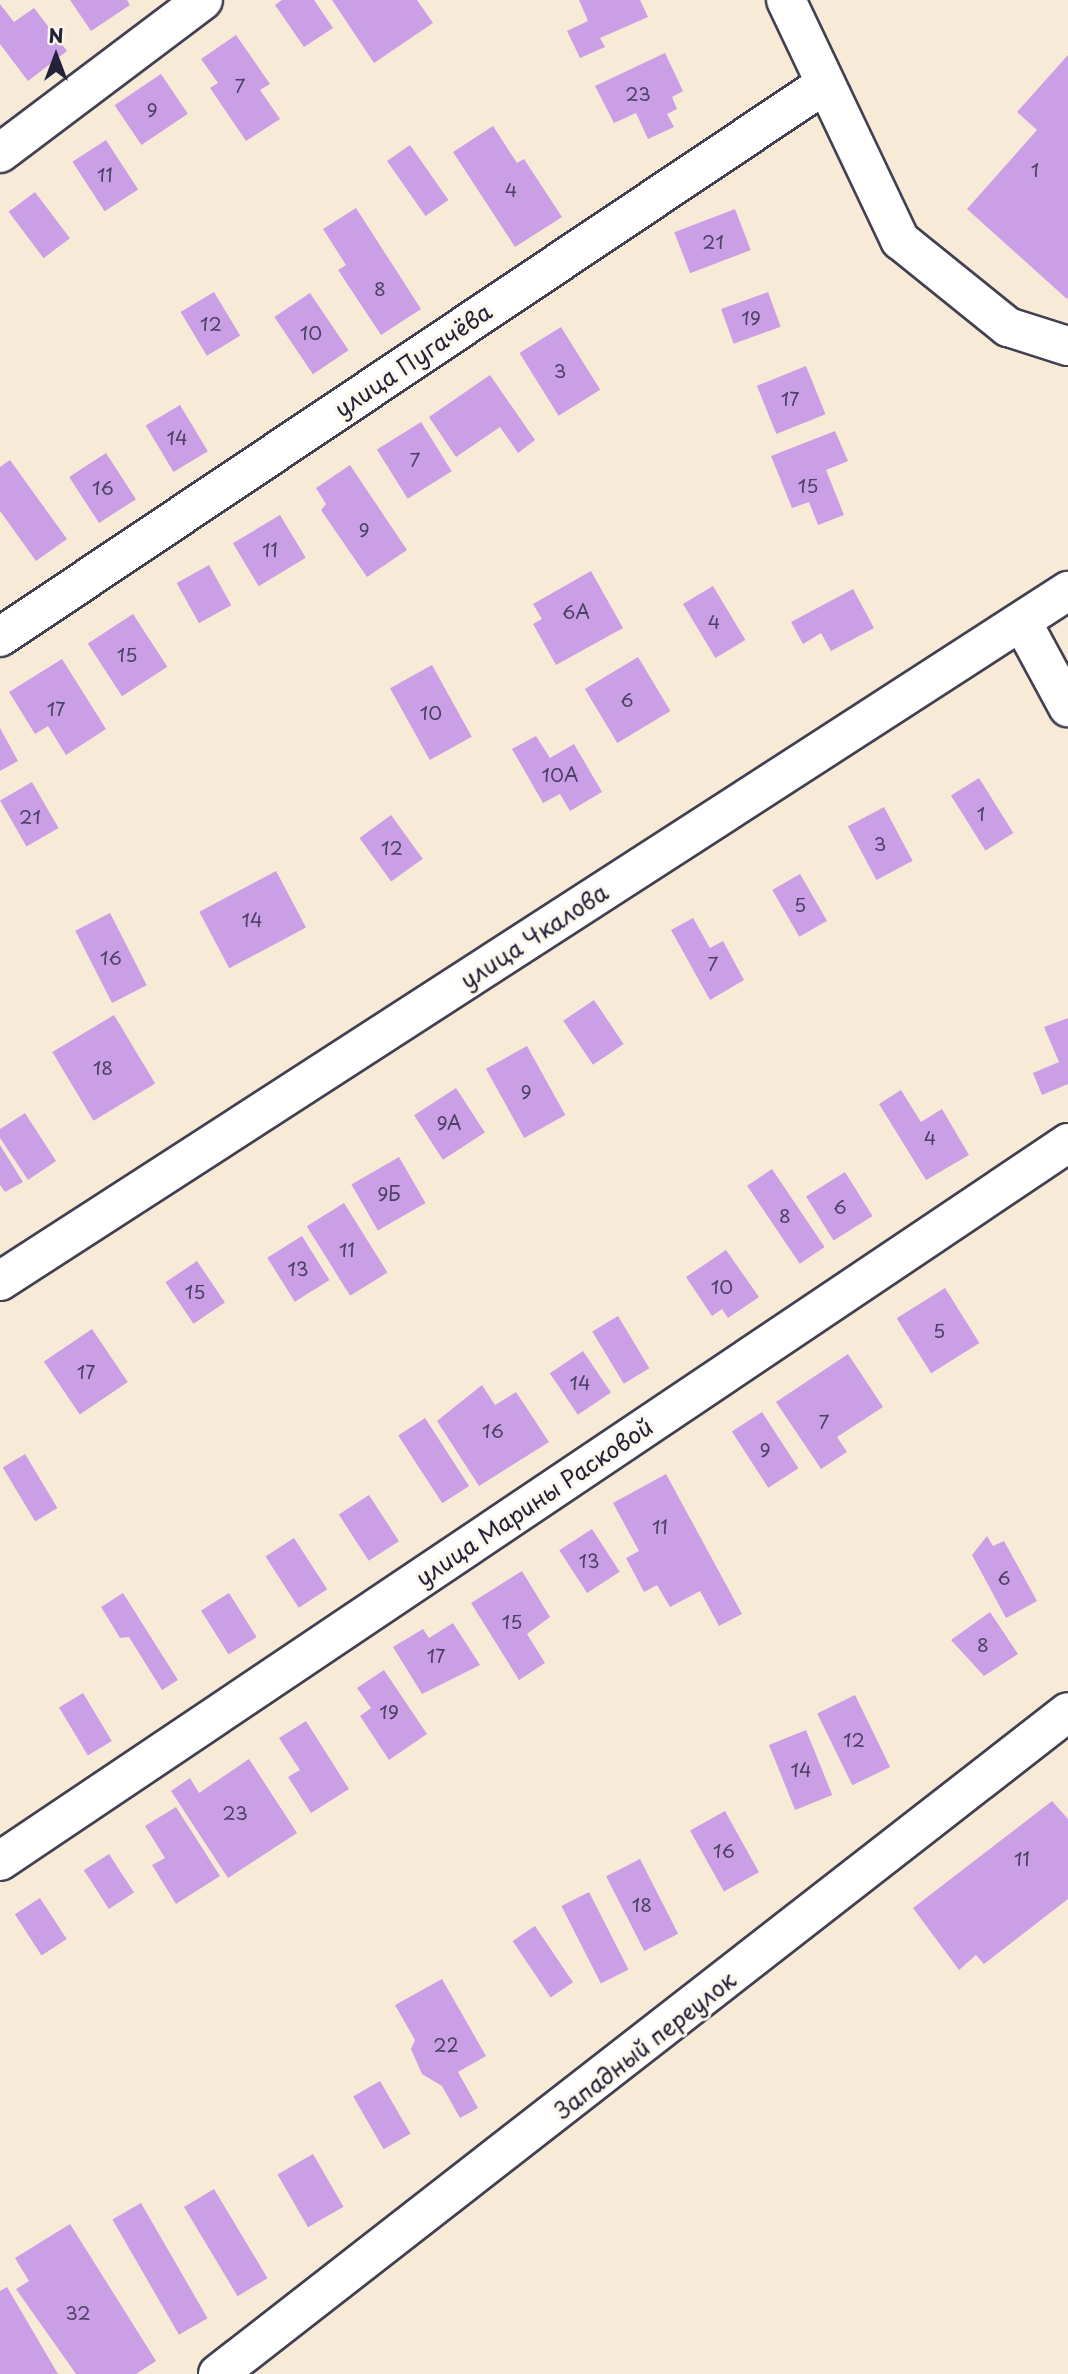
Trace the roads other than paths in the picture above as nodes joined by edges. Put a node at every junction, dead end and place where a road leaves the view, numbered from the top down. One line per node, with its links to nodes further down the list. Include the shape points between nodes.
1 (203, 0): 4 (street)
2 (796, 7): 3 (street)
3 (825, 85): 5 (street, via 900,240 1008,327); 8 (street, улица Пугачёва)
4 (0, 153)
5 (1068, 346)
6 (1068, 591): 7 (street, улица Чкалова)
7 (1022, 622): 9 (street); 11 (street, улица Чкалова)
8 (0, 636)
9 (1068, 707)
10 (1068, 1143): 13 (street, улица Марины Расковой)
11 (0, 1281)
12 (1068, 1712): 14 (street, Западный переулок)
13 (0, 1861)
14 (218, 2374)

